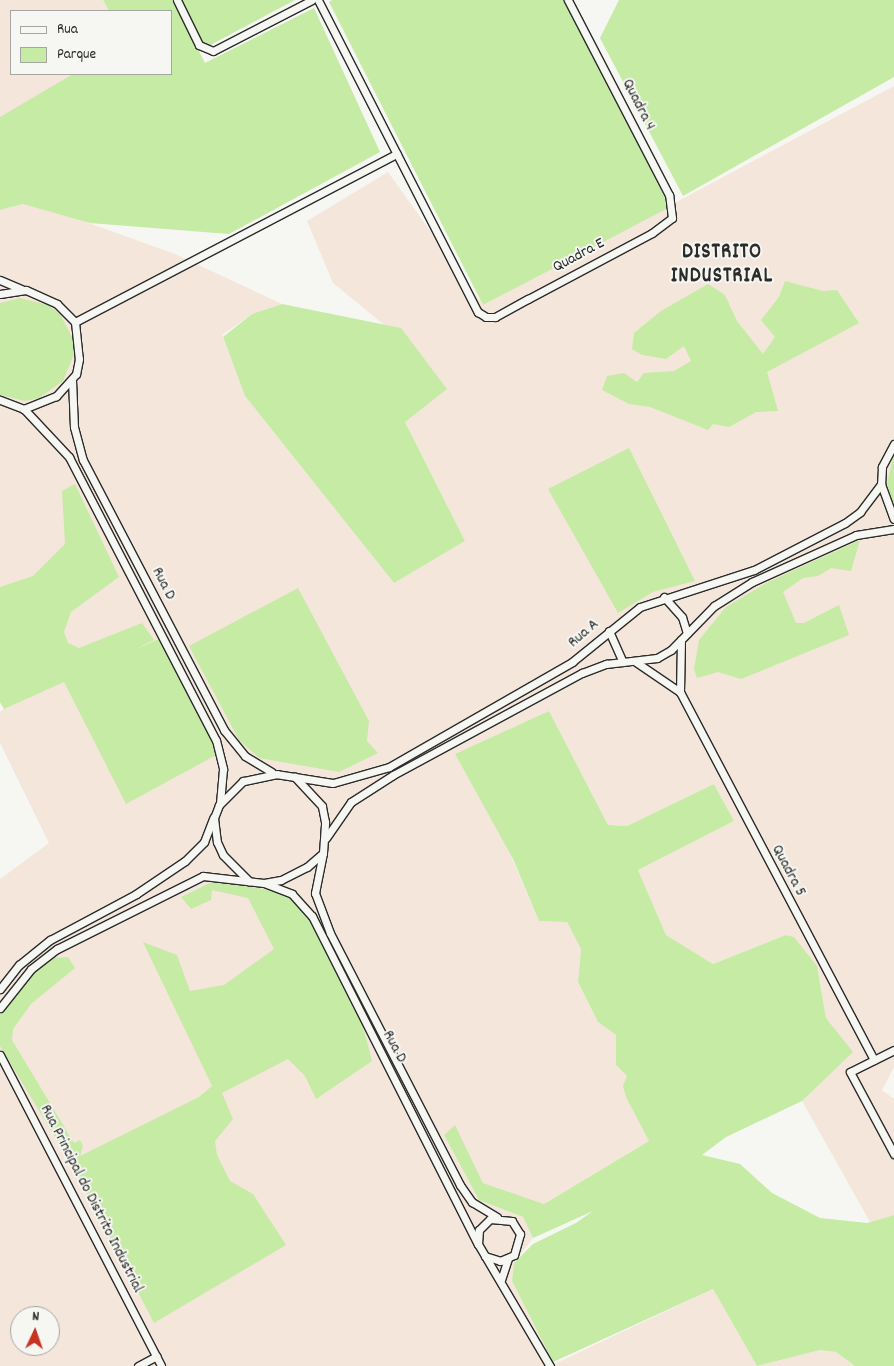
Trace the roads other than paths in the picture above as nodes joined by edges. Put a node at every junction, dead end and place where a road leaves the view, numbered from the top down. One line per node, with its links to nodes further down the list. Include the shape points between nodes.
1 (177, 0): 2 (street, via 199,45 213,51)
2 (312, 0)
3 (318, 0): 5 (street)
4 (568, 0): 6 (street, Quadra 4, via 669,195 672,218)
5 (397, 154): 6 (street, Quadra E, via 478,312 486,317 502,313); 10 (street)
6 (668, 223)
7 (0, 280): 8 (street)
8 (26, 290): 9 (street); 10 (street, via 56,304)
9 (0, 294)
10 (75, 322): 11 (street, via 79,359)
11 (72, 380): 13 (street, via 56,396); 18 (street, Rua D, via 74,427 83,460)
12 (0, 400): 13 (street)
13 (24, 409): 19 (street, Rua D, via 69,457)
14 (894, 444): 15 (street, via 882,467)
15 (881, 484): 16 (street); 20 (street, Rua A, via 860,512 803,546 716,584)
16 (894, 519)
17 (894, 529): 22 (street, Rua A, via 856,535 752,582 726,596)
18 (130, 548): 19 (street); 29 (street, Rua D, via 224,730 245,756)
19 (120, 553): 31 (street, Rua D, via 216,740 223,770)
20 (664, 598): 21 (street, Rua A, via 628,615); 22 (street, via 682,617)
21 (609, 631): 24 (street); 27 (street, Rua A, via 572,662)
22 (687, 633): 23 (street, Rua A)
23 (681, 640): 25 (street, Rua A, via 657,658); 26 (street, Quadra 5)
24 (623, 662): 25 (street, Rua A); 28 (street, Rua A, via 582,673)
25 (636, 662): 26 (street, Quadra 5)
26 (680, 692): 43 (street, Quadra 5)
27 (441, 738): 28 (street); 30 (street, Rua A, via 389,767 355,780 315,783)
28 (446, 746): 33 (street, Rua A, via 361,794)
29 (277, 774): 30 (street); 31 (street, via 243,781)
30 (296, 777): 33 (street, via 322,806)
31 (219, 805): 32 (street)
32 (214, 818): 35 (street, via 223,855); 37 (street, via 204,842 172,871)
33 (326, 838): 34 (street)
34 (323, 853): 36 (street, via 297,874); 44 (street, Rua D, via 316,874 318,907)
35 (249, 881): 36 (street); 38 (street, via 203,876)
36 (264, 883): 45 (street, Rua D, via 292,894 305,905)
37 (50, 940): 38 (street); 39 (street, via 19,965)
38 (57, 949): 40 (street, via 30,969)
39 (0, 989)
40 (0, 1008)
41 (894, 1050): 43 (street)
42 (0, 1056): 52 (street, Rua Principal do Distrito Industrial)
43 (874, 1060): 46 (street, via 850,1072)
44 (406, 1080): 45 (street); 47 (street, Rua D, via 460,1185 472,1202)
45 (399, 1086): 48 (street, Rua D)
46 (894, 1154)
47 (497, 1218): 48 (street, via 484,1224); 50 (street, via 512,1221 520,1234 519,1248)
48 (478, 1244): 49 (street)
49 (485, 1256): 50 (street); 51 (street)
50 (508, 1259): 51 (street)
51 (501, 1280): 55 (street)
52 (157, 1356): 53 (street); 54 (street, Rua Principal do Distrito Industrial)
53 (138, 1366)
54 (161, 1366)
55 (550, 1366)

